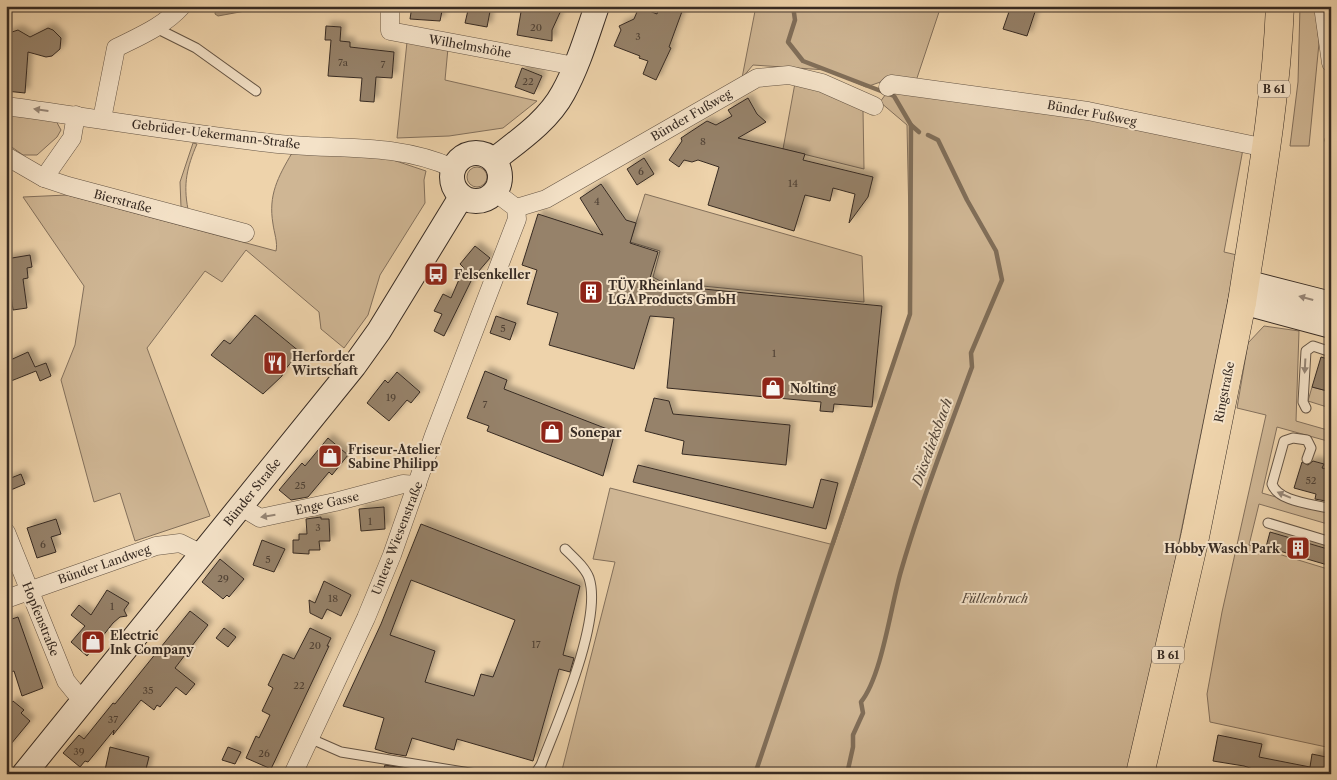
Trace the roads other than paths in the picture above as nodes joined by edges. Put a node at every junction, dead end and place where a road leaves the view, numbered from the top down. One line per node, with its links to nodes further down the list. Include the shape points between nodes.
1 (182, 6): 6 (street, via 172,18)
2 (390, 6): 8 (street, Wilhelmshöhe, via 390,31)
3 (596, 6): 8 (main road)
4 (1280, 6): 15 (main road, Ringstraße / B 61)
5 (1323, 6): 7 (street)
6 (156, 28): 10 (lane, via 196,48); 14 (street, via 116,48)
7 (1331, 63)
8 (576, 66): 17 (main road, via 562,94 542,120)
9 (888, 87): 15 (street, Bünder Fußweg, via 891,84 1088,111)
10 (256, 90)
11 (6, 106): 13 (street, Gebrüder-Uekermann-Straße, one-way to 11)
12 (874, 106): 22 (street, Bünder Fußweg, via 822,83 789,75 757,78 546,198)
13 (76, 115): 14 (street, Gebrüder-Uekermann-Straße); 19 (street, via 72,138)
14 (102, 119): 18 (street, Gebrüder-Uekermann-Straße, via 271,143 386,148 415,154)
15 (1266, 148): 24 (main road, Ringstraße / B 61)
16 (6, 156): 19 (street, Bierstraße)
17 (494, 160): 18 (main road, via 476,152 458,159); 20 (main road, via 500,176)
18 (453, 168): 21 (main road, via 453,183)
19 (44, 178): 23 (street, Bierstraße)
20 (495, 192): 21 (main road, via 479,201); 22 (street)
21 (461, 197): 31 (main road, Bünder Straße, via 359,359)
22 (516, 208): 30 (street, Untere Wiesenstraße, via 517,219)
23 (245, 233)
24 (1243, 292): 25 (main road, one-way to 24); 26 (main road); 46 (main road, Ringstraße / B 61, via 1195,537)
25 (1331, 304)
26 (1331, 326)
27 (1331, 352): 28 (lane, one-way to 28, via 1313,346 1306,351 1303,402)
28 (1306, 408)
29 (1308, 459): 32 (lane, one-way to 29, via 1283,496 1274,490 1272,484 1284,441 1293,438 1307,440 1311,448)
30 (417, 485): 31 (street, Enge Gasse, one-way to 31, via 402,484 260,518); 41 (street, Untere Wiesenstraße, via 370,609)
31 (240, 506): 37 (main road, Bünder Straße)
32 (1331, 509)
33 (1268, 523): 35 (lane)
34 (6, 532): 38 (street, Hopfenstraße)
35 (1331, 542)
36 (565, 549): 45 (lane, via 587,574 591,604 578,665)
37 (202, 554): 38 (street, Bünder Landweg, via 180,543 156,546); 40 (main road, Bünder Straße)
38 (30, 590): 39 (street, Bünder Landweg); 40 (street, Hopfenstraße, via 66,681)
39 (6, 599)
40 (83, 702): 42 (main road, Bünder Straße)
41 (309, 738): 43 (street, Untere Wiesenstraße); 44 (lane, via 341,752)
42 (24, 774)
43 (293, 774)
44 (476, 774)
45 (535, 774)
46 (1140, 774)

